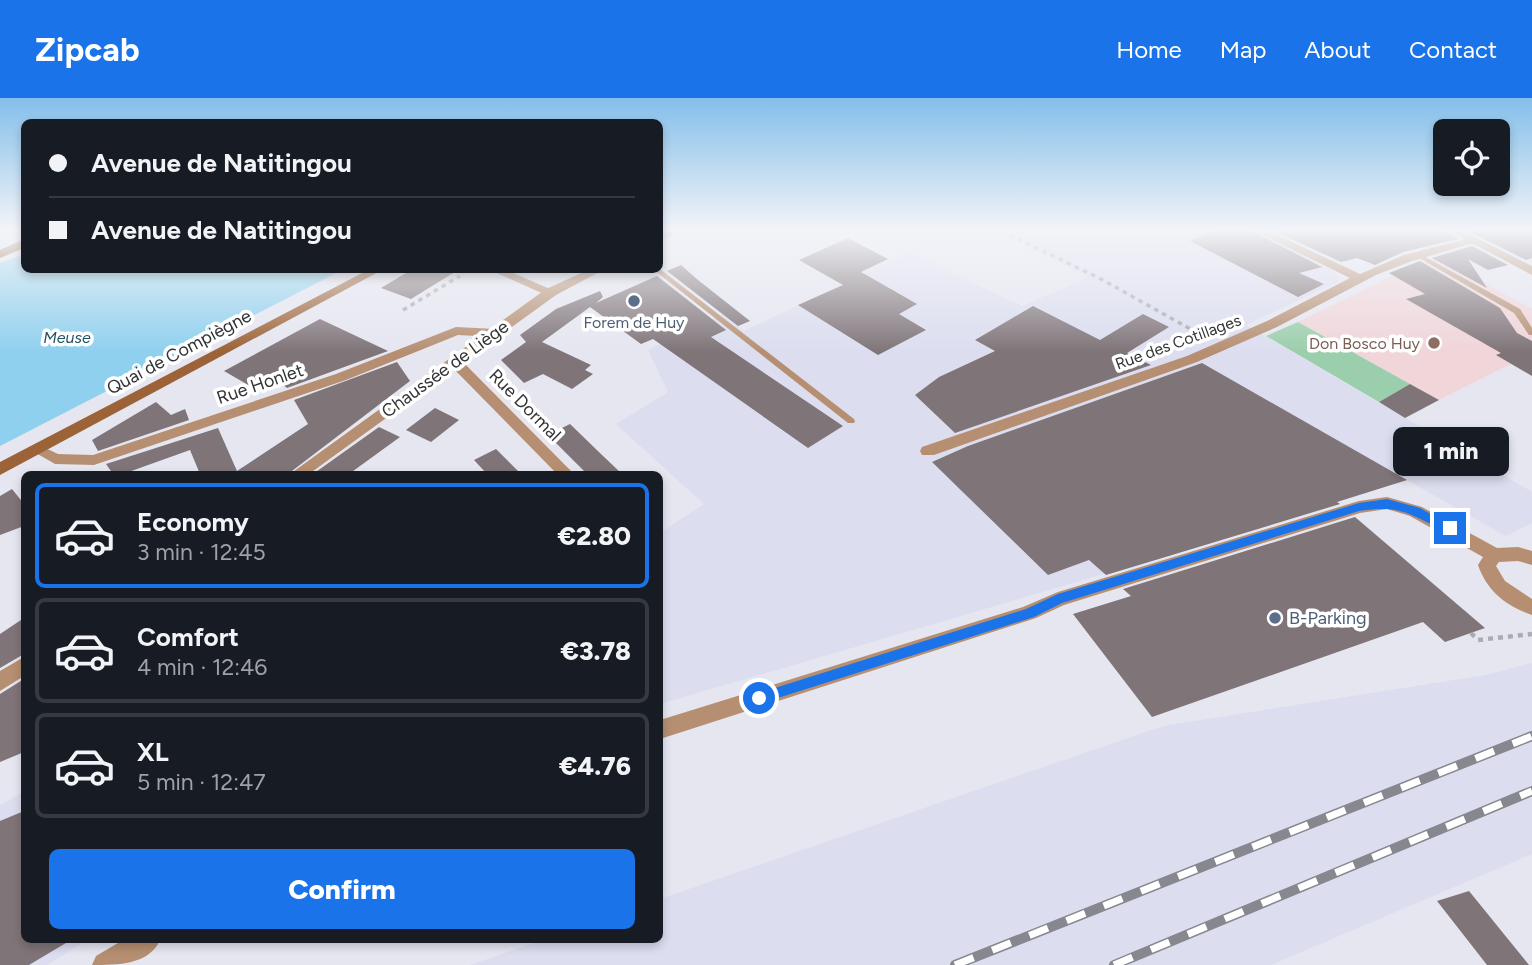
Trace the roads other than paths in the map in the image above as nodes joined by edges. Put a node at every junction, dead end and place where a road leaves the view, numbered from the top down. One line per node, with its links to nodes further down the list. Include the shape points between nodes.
1 (1345, 271): 8 (street)
2 (1376, 271): 8 (street, Rue des Cotillages)
3 (1447, 271): 10 (lane, via 1517,311)
4 (504, 273): 9 (street)
5 (591, 273): 9 (street, Chaussée de Liège)
6 (661, 273): 13 (lane)
7 (359, 275): 14 (main road, Quai de Compiègne)
8 (1359, 278): 15 (street, Rue des Cotillages, via 1222,346)
9 (551, 292): 11 (street, Chaussée de Liège)
10 (1532, 332)
11 (496, 333): 12 (street, Chaussée de Liège); 14 (street, Rue Honlet, via 456,331 341,377 94,460 55,459)
12 (456, 363): 17 (street, Chaussée de Liège); 18 (street, Rue Dormal)
13 (851, 421)
14 (37, 449): 16 (main road, Quai de Compiègne)
15 (928, 452)
16 (0, 469)
17 (302, 471)
18 (563, 471)
19 (1494, 555): 20 (street); 21 (street, via 1487,565 1490,576 1507,594); 24 (street, via 1416,511 1387,503 1359,507 1058,599 1030,613)
20 (1532, 558)
21 (1532, 607)
22 (21, 666): 23 (street)
23 (0, 681)
24 (663, 729)
25 (142, 943): 26 (street)
26 (105, 965)

